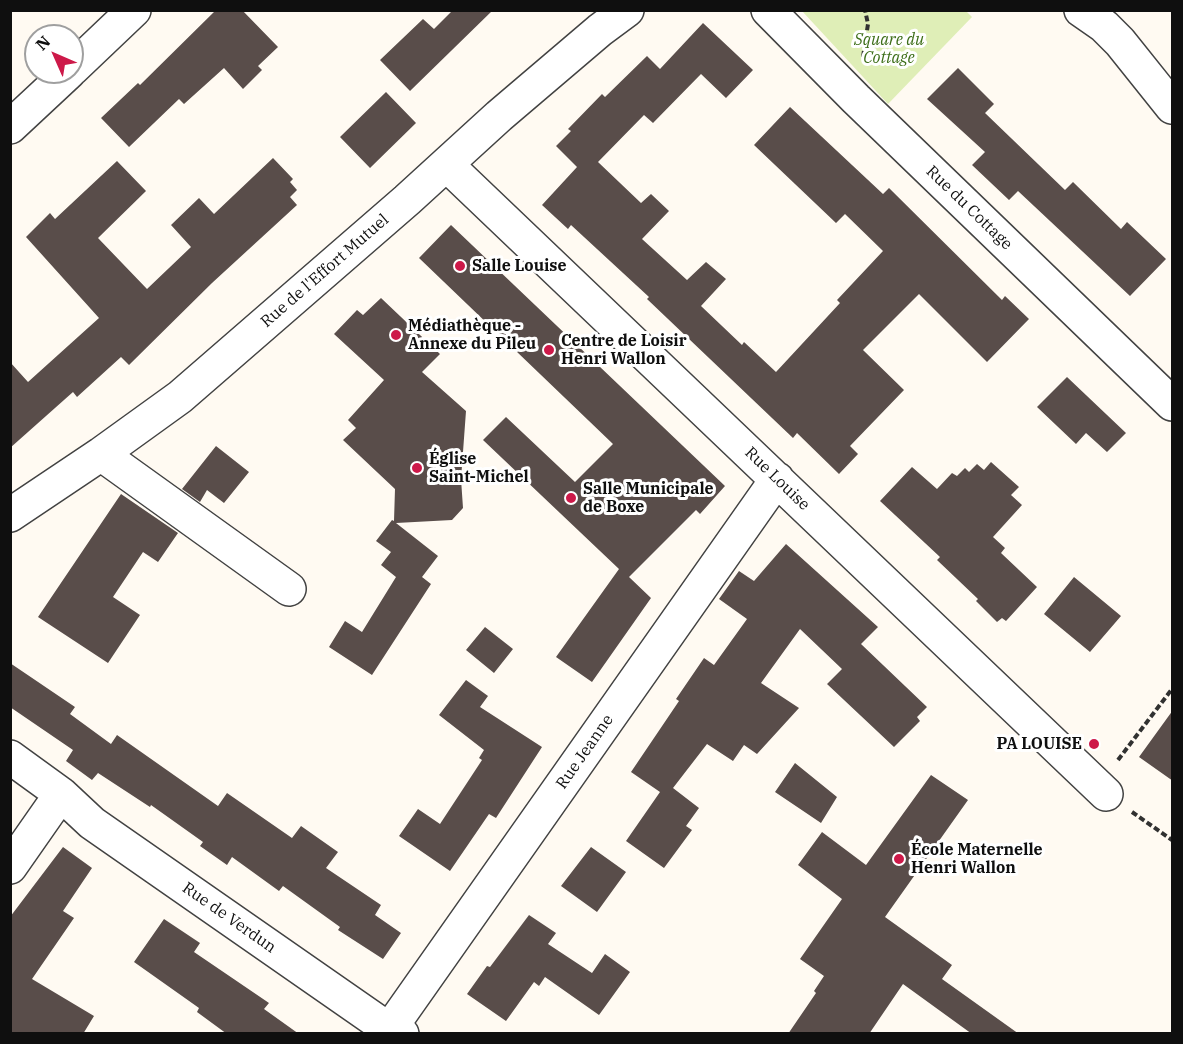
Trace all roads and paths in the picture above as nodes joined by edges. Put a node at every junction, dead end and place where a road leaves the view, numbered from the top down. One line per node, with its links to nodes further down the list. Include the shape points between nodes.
1 (134, 10): 5 (street)
2 (627, 10): 9 (street, Rue de l'Effort Mutuel, via 499,116)
3 (768, 10): 10 (street, Rue du Cottage)
4 (1080, 10): 7 (street, via 1120,42)
5 (84, 58)
6 (56, 84): 8 (street)
7 (1173, 106)
8 (10, 127)
9 (447, 165): 11 (street, Rue de l'Effort Mutuel, via 180,397); 12 (street, Rue Louise)
10 (1173, 404)
11 (100, 454): 13 (street, Rue de l'Effort Mutuel); 14 (street)
12 (777, 478): 17 (street, Rue Louise); 21 (street, Rue Jeanne)
13 (10, 515)
14 (289, 589)
15 (1173, 689): 17 (path)
16 (10, 758): 18 (street, Rue de Verdun)
17 (1102, 790): 19 (path)
18 (61, 794): 20 (street); 21 (street, Rue de Verdun, via 92,823 378,1022)
19 (1173, 840)
20 (10, 867)
21 (397, 1030)

